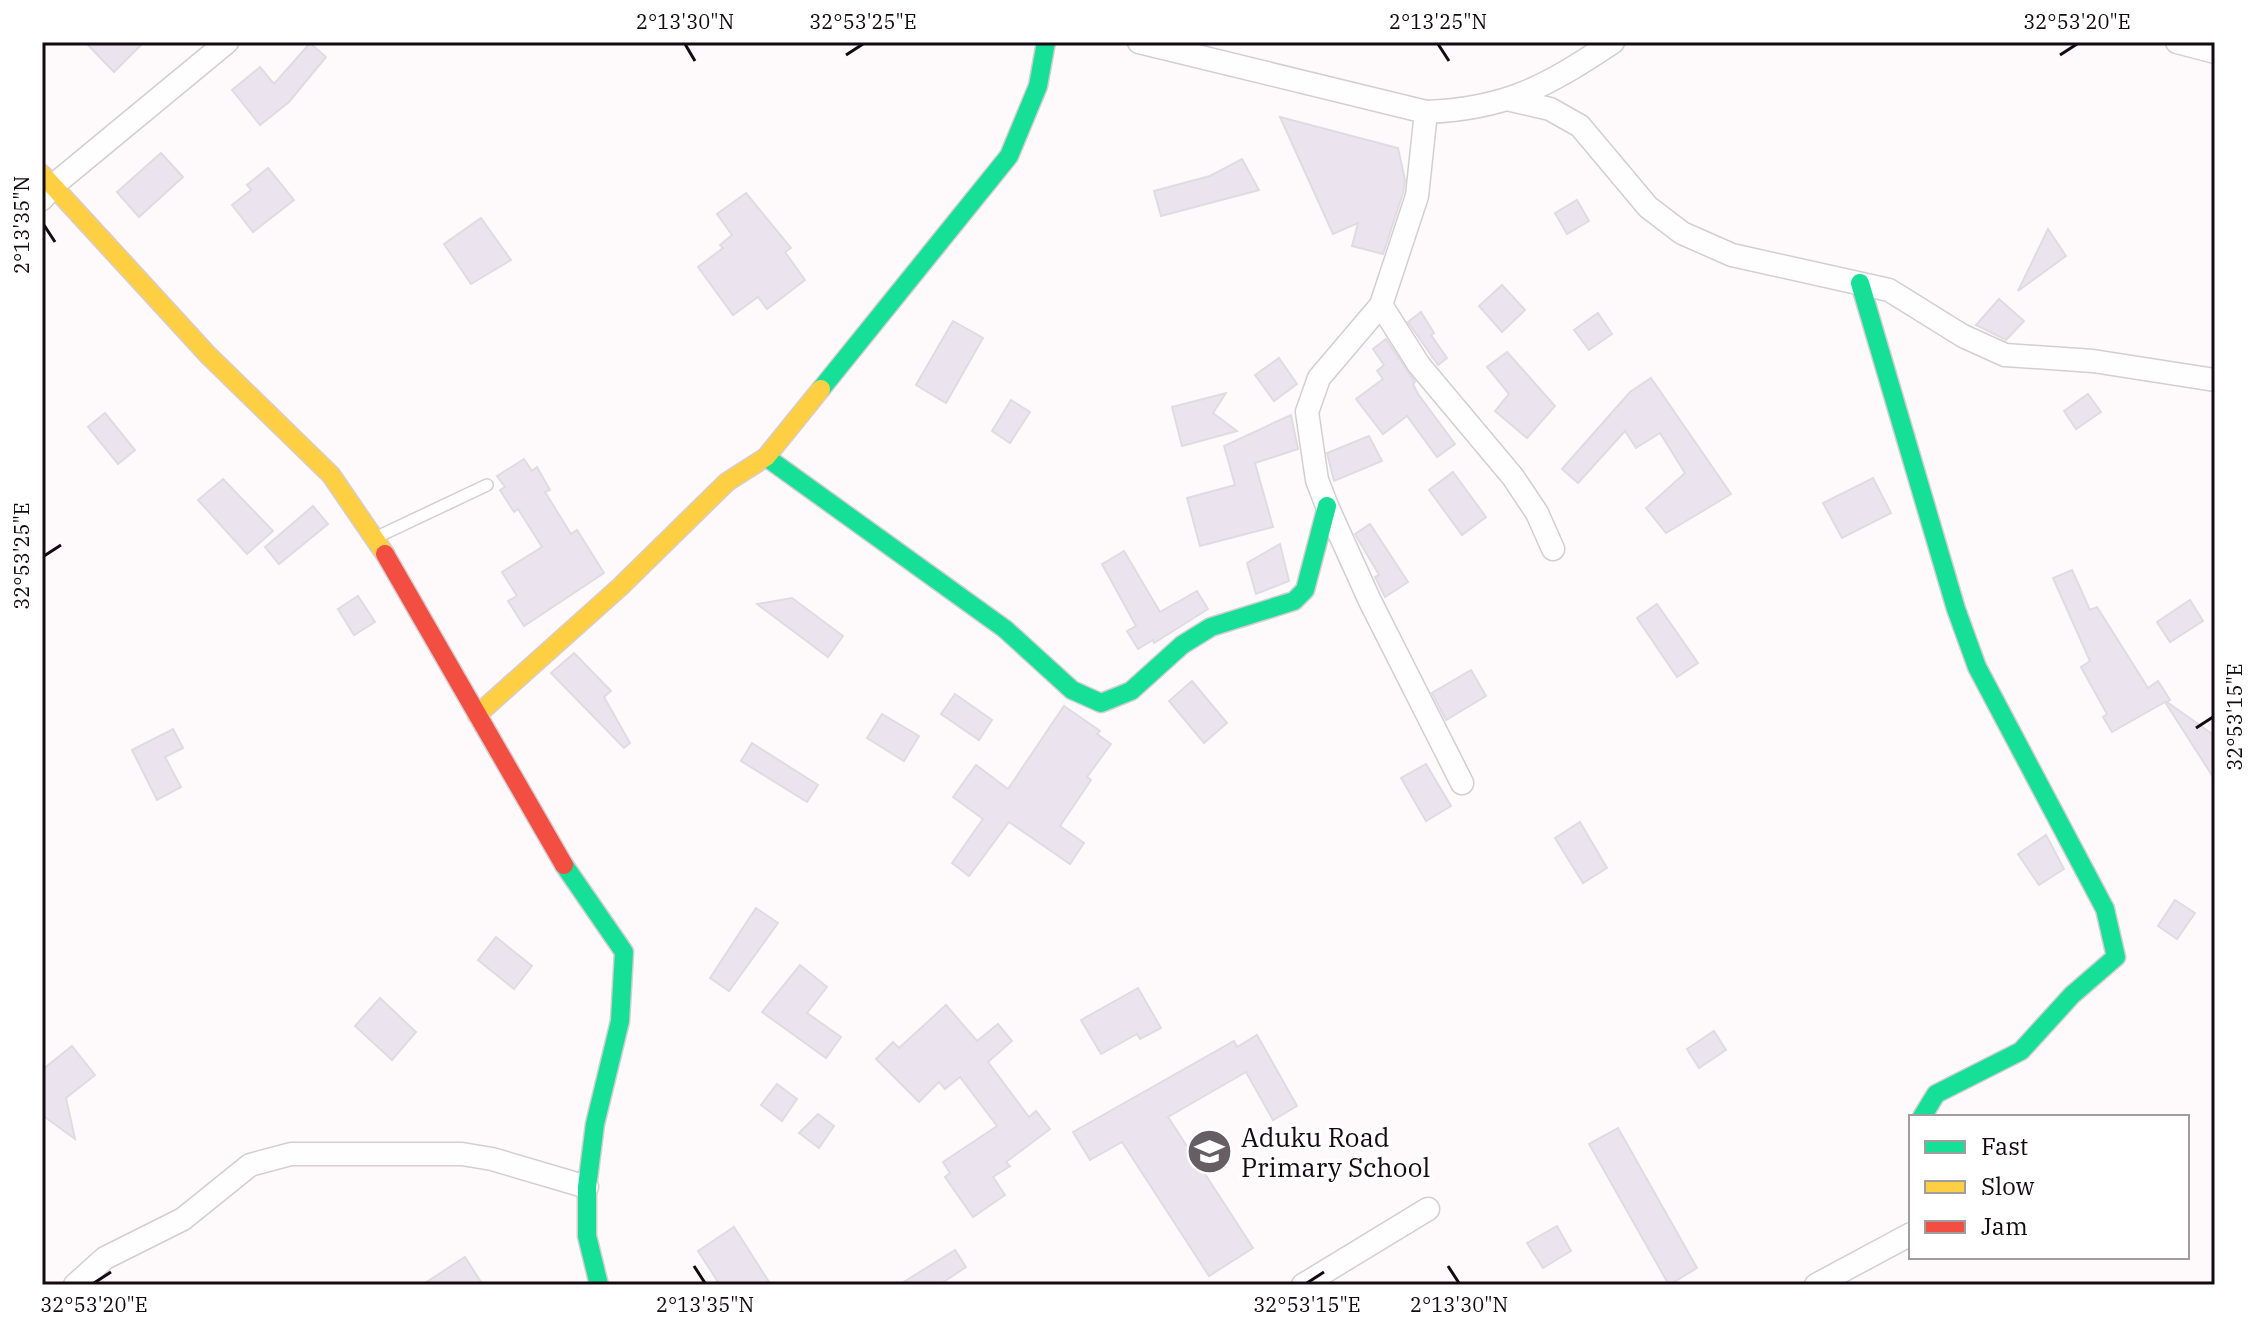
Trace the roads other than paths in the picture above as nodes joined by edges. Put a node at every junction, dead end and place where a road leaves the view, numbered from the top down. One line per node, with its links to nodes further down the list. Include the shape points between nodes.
1 (227, 42): 10 (street)
2 (1046, 42): 14 (street, via 1034,101 1009,156)
3 (1139, 42): 7 (street)
4 (1613, 42): 8 (street)
5 (2177, 42): 6 (street)
6 (2215, 52)
7 (1234, 53): 9 (street)
8 (1511, 100): 9 (street, via 1473,111); 11 (street, via 1550,109 1580,126 1648,207 1682,233 1732,255)
9 (1426, 112): 12 (street, via 1417,196)
10 (46, 186): 17 (street, via 331,475)
11 (1860, 283): 13 (street, via 1889,290 2005,355 2093,361); 21 (street, via 1977,667 2105,909 2116,945 2116,957 2021,1051 1936,1094)
12 (1381, 305): 16 (street, via 1319,378 1307,412 1317,480); 18 (street, via 1419,365 1513,477)
13 (2215, 380)
14 (766, 457): 16 (street, via 1005,629 1072,690 1101,703 1131,691 1182,645 1211,627 1294,601 1305,590); 19 (street, via 727,482)
15 (487, 485): 17 (lane)
16 (1327, 506): 20 (street)
17 (376, 538): 19 (street)
18 (1553, 549)
19 (477, 715): 22 (street, via 566,868 624,952 620,1021 595,1124)
20 (1462, 783)
21 (1923, 1115)
22 (587, 1187): 25 (street, via 462,1154 291,1154 250,1165 183,1219 105,1258); 26 (street, via 587,1236)
23 (1428, 1209): 27 (street)
24 (1909, 1235): 28 (street)
25 (75, 1285)
26 (599, 1285)
27 (1303, 1285)
28 (1816, 1285)

